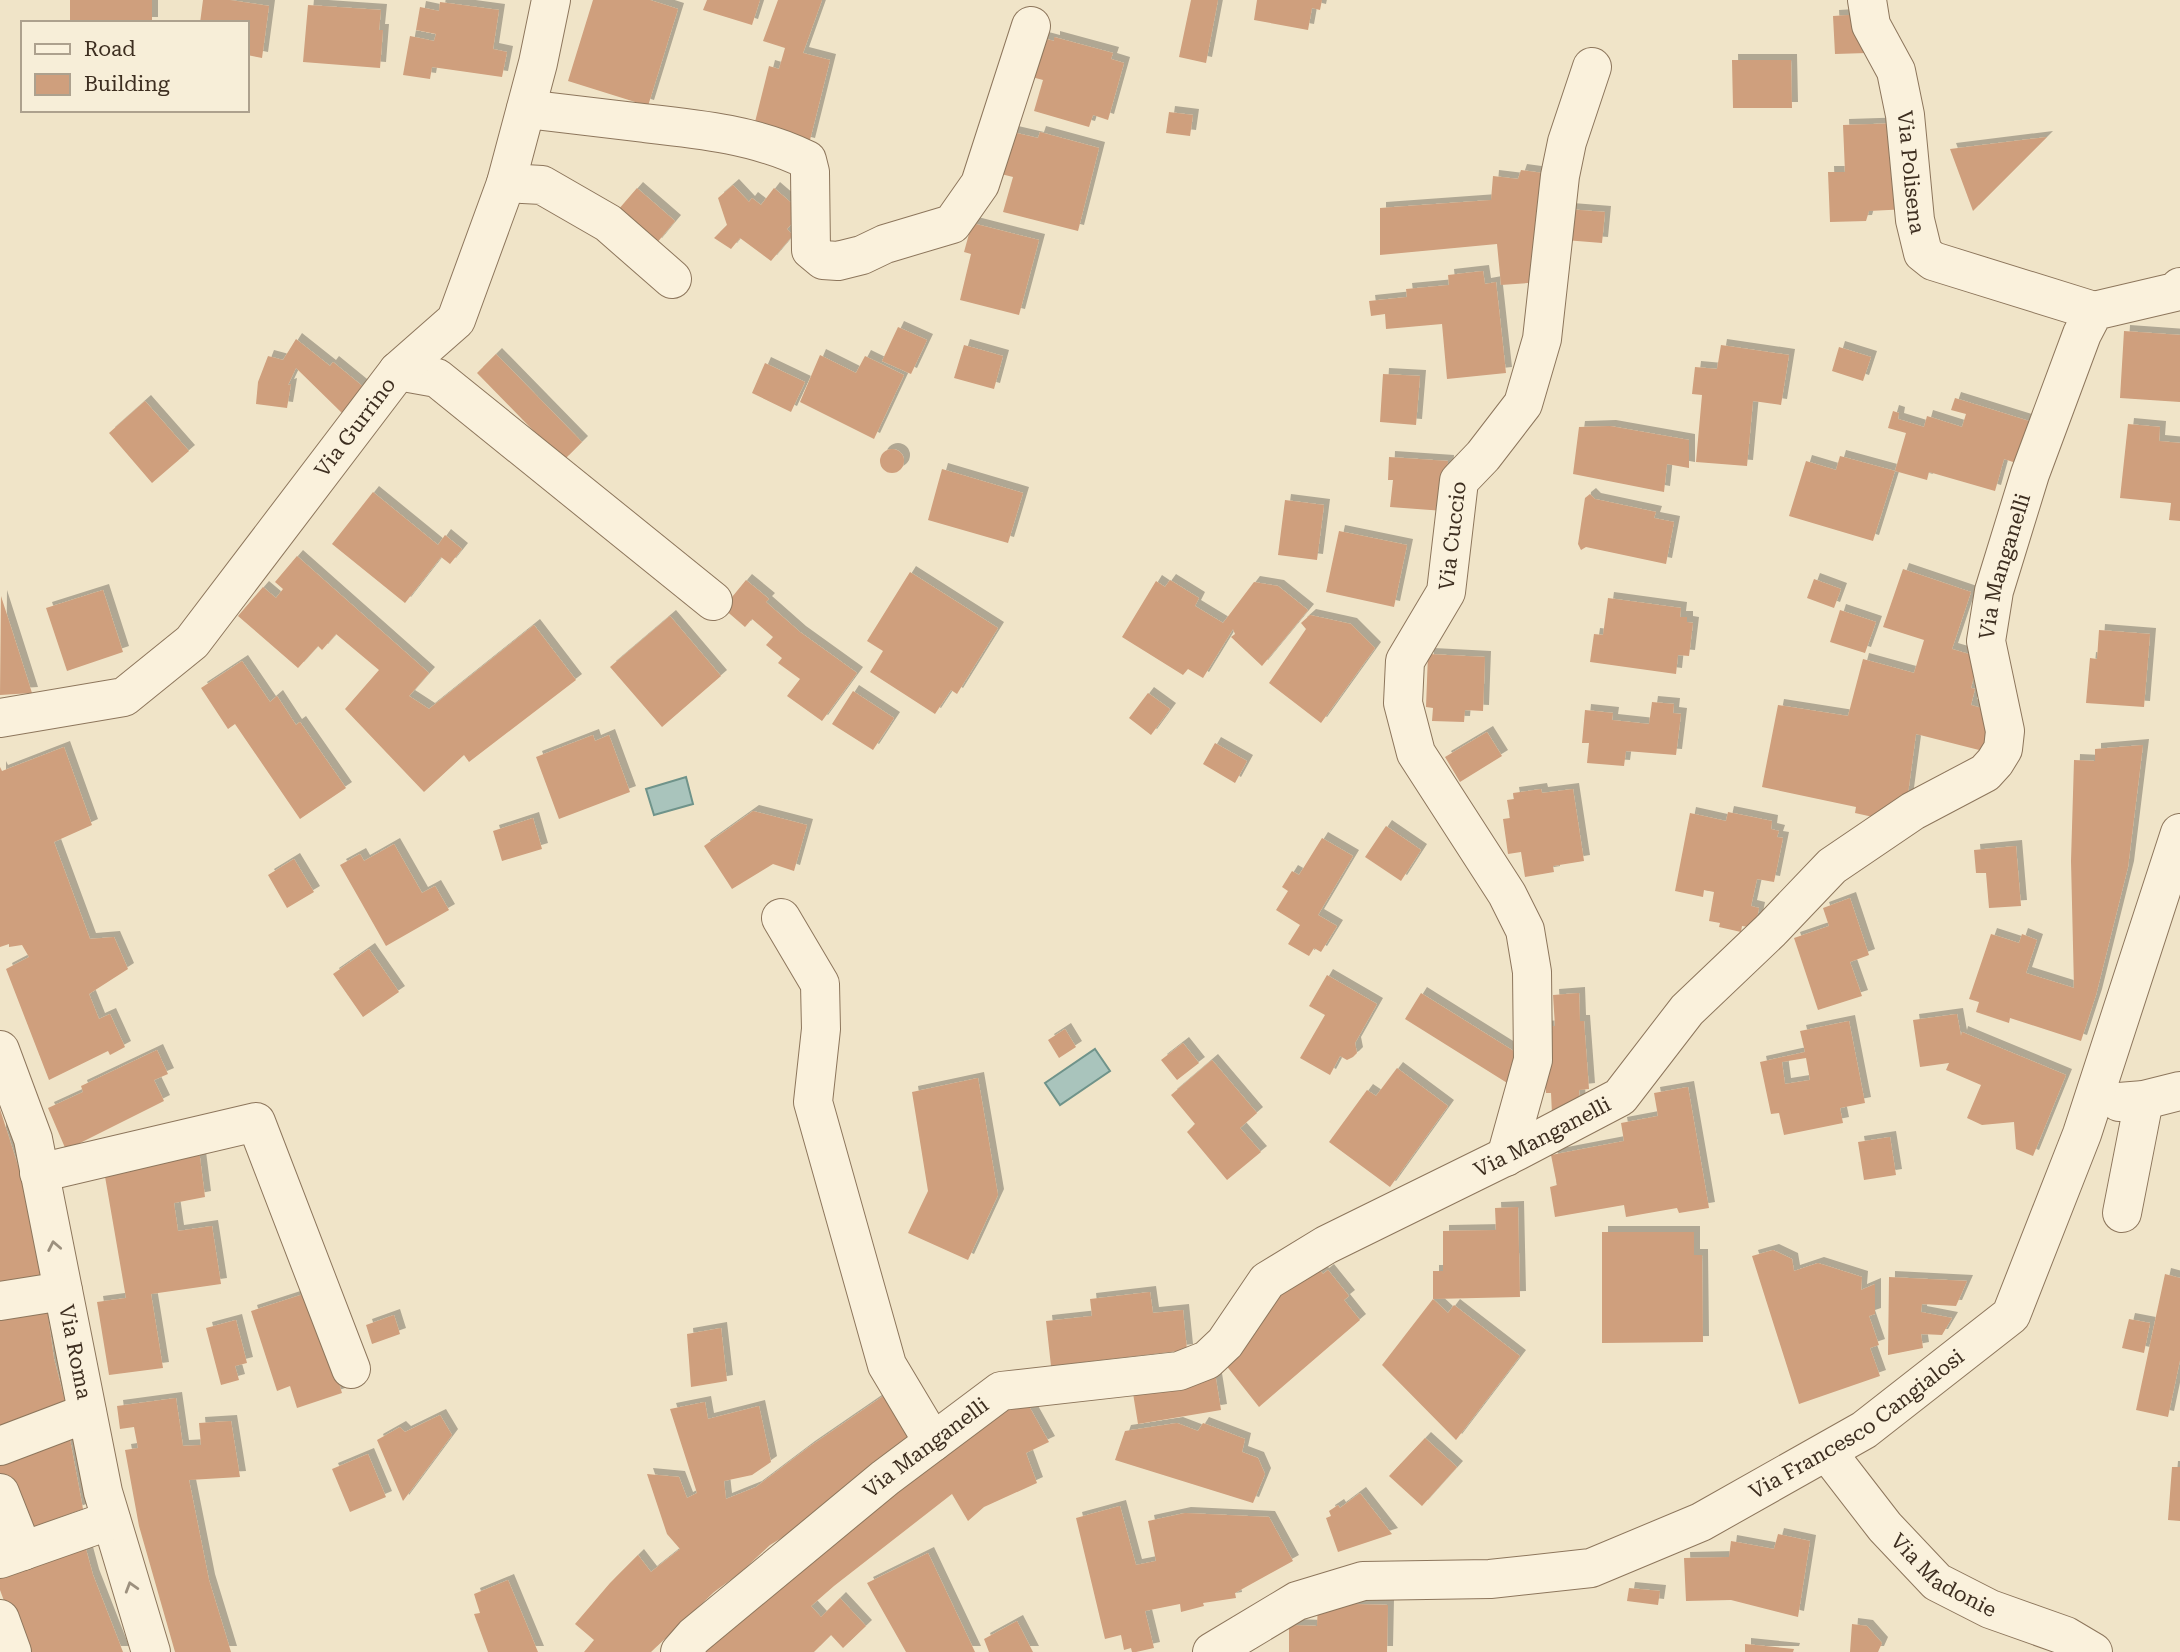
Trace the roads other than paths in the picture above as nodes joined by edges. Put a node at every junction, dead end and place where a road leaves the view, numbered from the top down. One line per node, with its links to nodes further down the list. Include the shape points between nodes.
1 (551, 0): 5 (street, Via Gurrino)
2 (1867, 0): 9 (street, Via Polisena, via 1871,24 1896,71 1923,253 1933,261)
3 (1031, 26): 5 (street, via 980,184 952,224 838,261 823,260 811,250 810,172 807,160 787,150 682,127)
4 (1592, 67): 19 (street, Via Cuccio, via 1560,176 1542,339 1523,404 1459,481 1446,592 1405,662 1403,703 1416,752 1525,930 1532,972 1533,1060)
5 (526, 109): 6 (street, Via Gurrino)
6 (506, 183): 7 (street, via 542,185 608,223); 10 (street, Via Gurrino, via 456,320)
7 (671, 279)
8 (2180, 287): 9 (street)
9 (2094, 311): 19 (street, Via Manganelli, via 2030,474 1994,591 1986,641 2005,732 1996,762 1832,866 1687,1010 1620,1097)
10 (398, 370): 11 (street, via 437,378); 12 (street, Via Gurrino, via 191,642 124,697)
11 (713, 601)
12 (0, 718)
13 (2180, 833): 18 (street, Via Francesco Cangialosi)
14 (781, 918): 26 (street, via 820,984 821,1029 813,1102 887,1365)
15 (0, 1050): 20 (street, Via Roma, via 33,1139)
16 (2180, 1091): 17 (street)
17 (2144, 1100): 18 (street); 21 (street)
18 (2092, 1104): 28 (street, Via Francesco Cangialosi, via 2011,1315 1864,1430)
19 (1506, 1157): 26 (street, Via Manganelli, via 1326,1245 1267,1281 1225,1343 1207,1360 1179,1371 1001,1391)
20 (39, 1173): 22 (street, Via Roma, one-way to 20); 24 (street, via 256,1122)
21 (2122, 1213)
22 (63, 1291): 23 (street); 25 (street, Via Roma)
23 (0, 1301)
24 (351, 1369)
25 (87, 1413): 27 (street); 30 (street, Via Roma)
26 (933, 1441): 35 (street, Via Manganelli)
27 (0, 1446)
28 (1827, 1451): 36 (street, Via Francesco Cangialosi, via 1701,1522 1591,1568 1490,1579 1363,1581 1297,1601); 37 (street, Via Madonie, via 1885,1527 1937,1583 1990,1609 2066,1636)
29 (0, 1493): 31 (street)
30 (111, 1520): 31 (street); 34 (street, Via Roma, one-way to 30)
31 (11, 1555)
32 (0, 1619): 33 (street)
33 (12, 1652)
34 (151, 1652)
35 (680, 1652)
36 (1212, 1652)
37 (2093, 1652)

